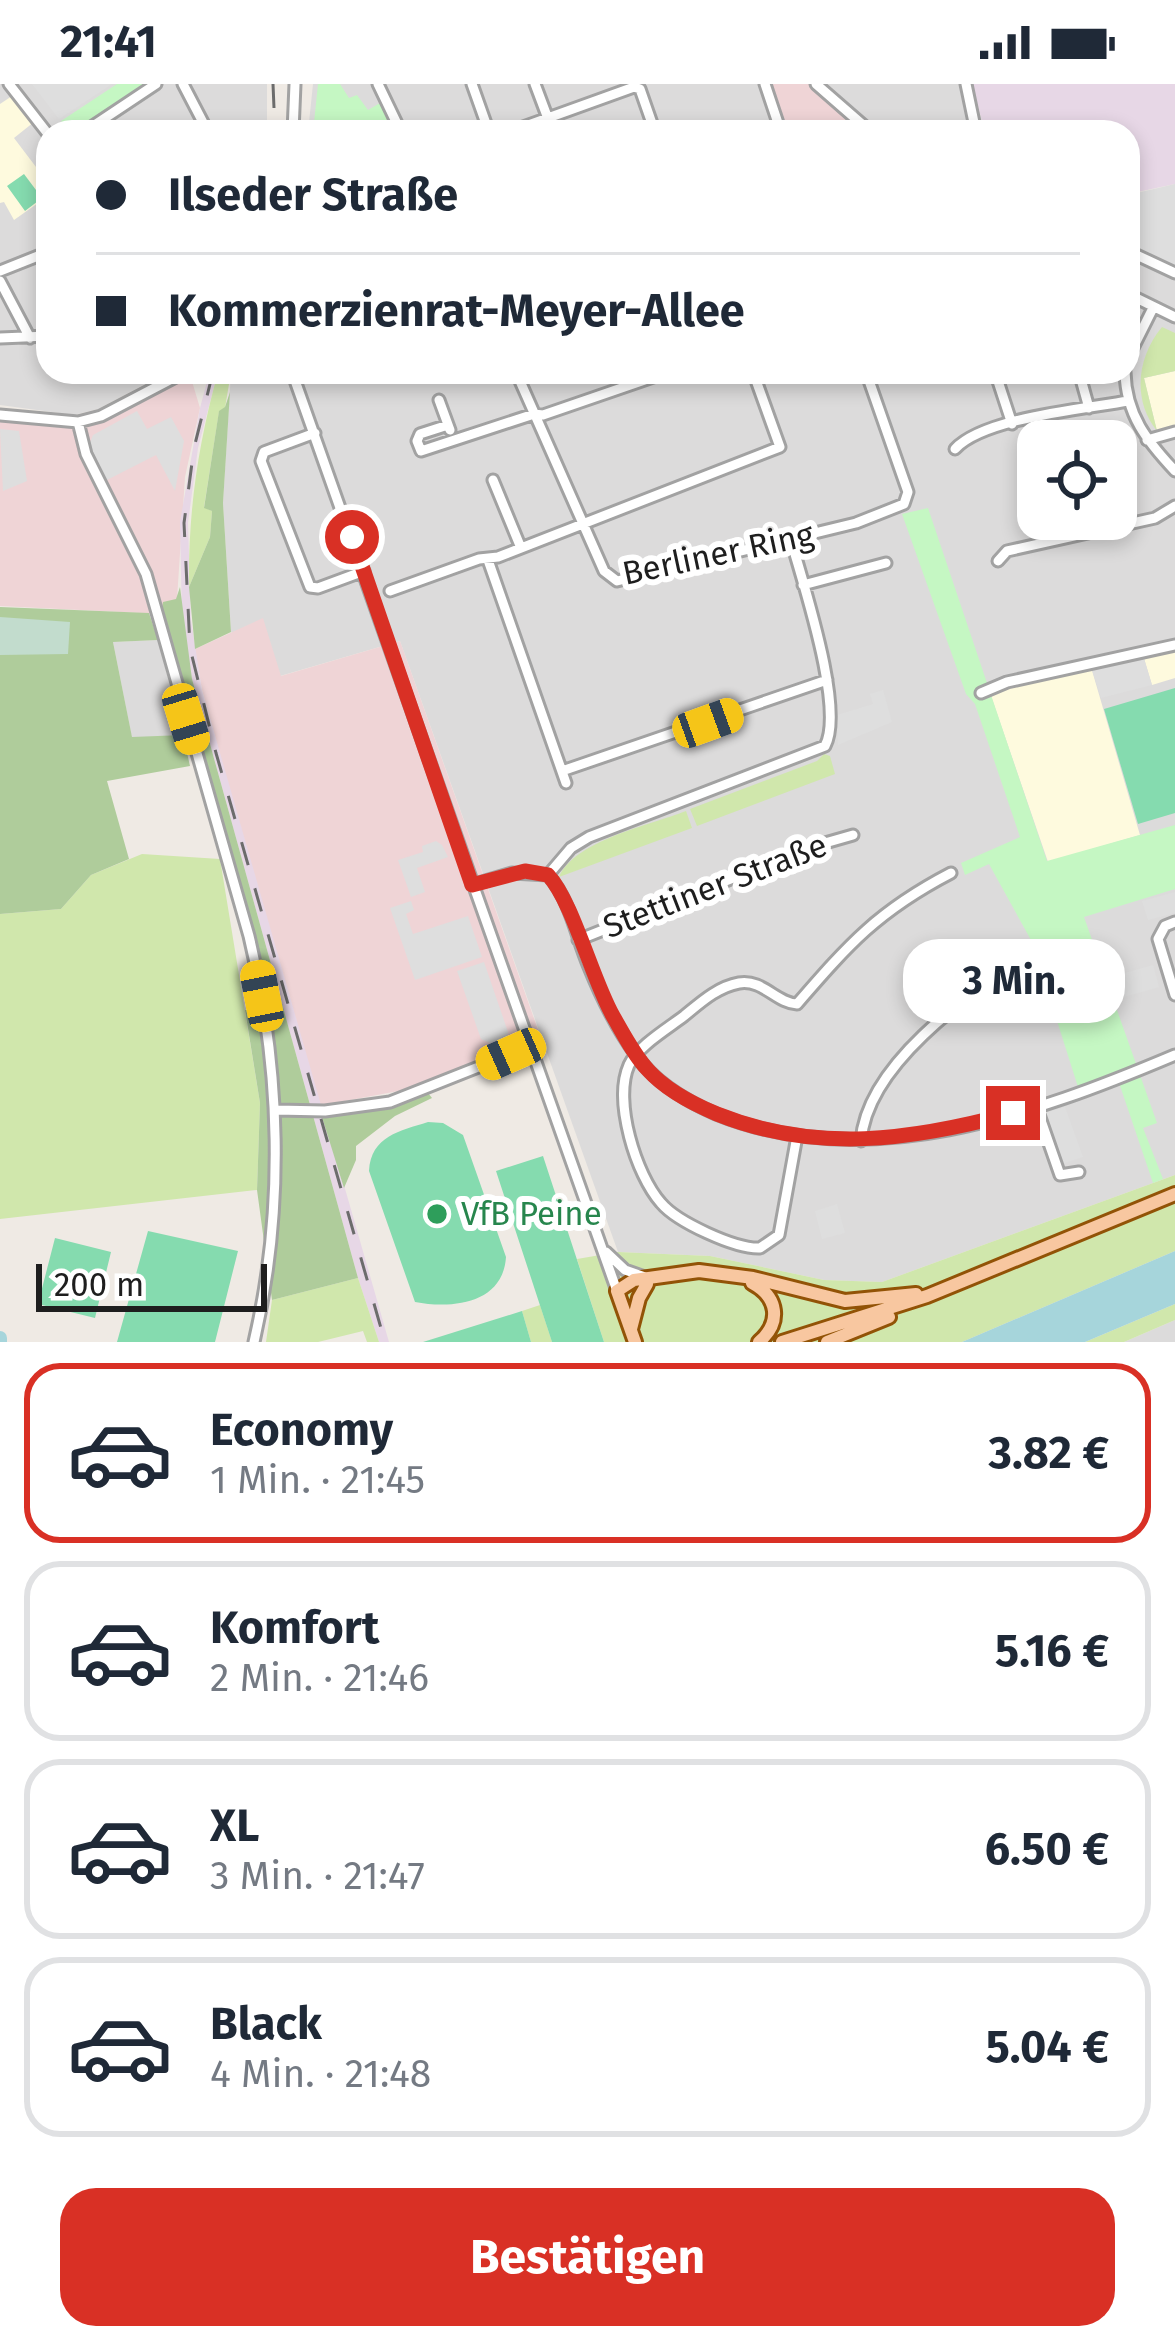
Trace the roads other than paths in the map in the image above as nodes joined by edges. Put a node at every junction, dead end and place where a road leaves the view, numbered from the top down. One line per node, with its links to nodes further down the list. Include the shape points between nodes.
1 (156, 84): 14 (street)
2 (183, 84): 15 (street)
3 (295, 84): 16 (street)
4 (378, 84): 17 (street)
5 (472, 84): 18 (street)
6 (535, 84): 12 (street)
7 (764, 84): 21 (street)
8 (816, 84): 22 (street)
9 (966, 84): 23 (street)
10 (12, 87): 11 (street); 13 (street)
11 (0, 99)
12 (548, 118): 19 (street); 20 (street, via 634,87)
13 (37, 120)
14 (102, 120)
15 (202, 120)
16 (294, 120)
17 (395, 120)
18 (485, 120)
19 (542, 120)
20 (651, 120)
21 (777, 120)
22 (857, 120)
23 (974, 120)
24 (36, 256): 26 (street)
25 (1140, 257): 27 (street)
26 (0, 272)
27 (1175, 273)
28 (0, 281): 35 (street)
29 (1140, 301): 30 (street)
30 (1153, 308): 31 (street); 32 (street)
31 (1175, 317)
32 (1140, 334)
33 (36, 337): 35 (street)
34 (0, 338): 35 (street)
35 (30, 338)
36 (162, 384): 51 (street)
37 (297, 384): 55 (street)
38 (521, 384): 49 (street, Berliner Ring)
39 (634, 384): 45 (street)
40 (757, 384): 62 (street, via 780,447)
41 (870, 384): 63 (street, Berliner Ring, via 908,492 904,504)
42 (999, 384): 52 (street)
43 (1082, 384): 48 (street)
44 (1126, 384): 47 (street)
45 (628, 386): 49 (street)
46 (439, 400): 53 (street)
47 (1127, 400): 48 (street); 56 (street)
48 (1089, 408): 52 (street)
49 (534, 414): 57 (street); 62 (street, Berliner Ring)
50 (0, 415): 51 (street)
51 (77, 422): 86 (street, via 146,574 249,936)
52 (1012, 424): 58 (street, via 965,438)
53 (448, 425): 57 (street); 57 (street, via 420,434 419,447)
54 (1175, 432): 56 (street)
55 (315, 433): 68 (street); 68 (street, via 264,452 261,461 310,587)
56 (1147, 440): 59 (street)
57 (454, 441)
58 (955, 449)
59 (1175, 471)
60 (493, 481): 64 (street)
61 (1175, 506): 66 (street, via 1155,518 1007,551)
62 (584, 523): 63 (street, Berliner Ring, via 604,571 617,581); 64 (street)
63 (791, 540): 69 (street)
64 (521, 548): 65 (street)
65 (488, 560): 70 (street); 72 (street, via 564,777)
66 (998, 561)
67 (886, 563): 69 (street)
68 (364, 572): 77 (street)
69 (803, 586): 72 (street)
70 (390, 591)
71 (1175, 645): 73 (street)
72 (827, 680): 76 (street, via 832,734 825,746 589,837)
73 (981, 693)
74 (854, 836): 79 (street, Stettiner Straße)
75 (951, 873): 83 (street, via 871,922 797,1004 736,984)
76 (548, 875): 77 (street, via 525,871); 79 (street)
77 (472, 885): 82 (street)
78 (1175, 922): 81 (street, via 1158,939)
79 (578, 940): 83 (street)
80 (1035, 964): 88 (street, via 1025,961 978,990 920,1039 866,1116)
81 (1175, 995)
82 (529, 1047): 86 (street, via 390,1102); 91 (street)
83 (636, 1055): 87 (street, via 658,1080 706,1109); 87 (street, via 622,1099 641,1168 662,1205 728,1243 760,1248 779,1235)
84 (1175, 1056): 85 (street)
85 (1036, 1106): 88 (street); 89 (street, via 1060,1175)
86 (276, 1110): 98 (street, via 268,1259)
87 (797, 1136): 88 (street)
88 (861, 1141)
89 (1079, 1172)
90 (1175, 1194): 94 (main road)
91 (602, 1247): 93 (street, via 626,1270); 95 (street)
92 (734, 1275): 93 (main road); 94 (main road, via 845,1301); 99 (main road, via 773,1303 773,1325)
93 (651, 1279): 95 (main road); 97 (main road)
94 (946, 1288): 96 (main road)
95 (617, 1291): 97 (main road)
96 (926, 1296): 100 (main road); 101 (main road)
97 (633, 1336)
98 (254, 1342)
99 (759, 1342)
100 (782, 1342)
101 (827, 1342)

